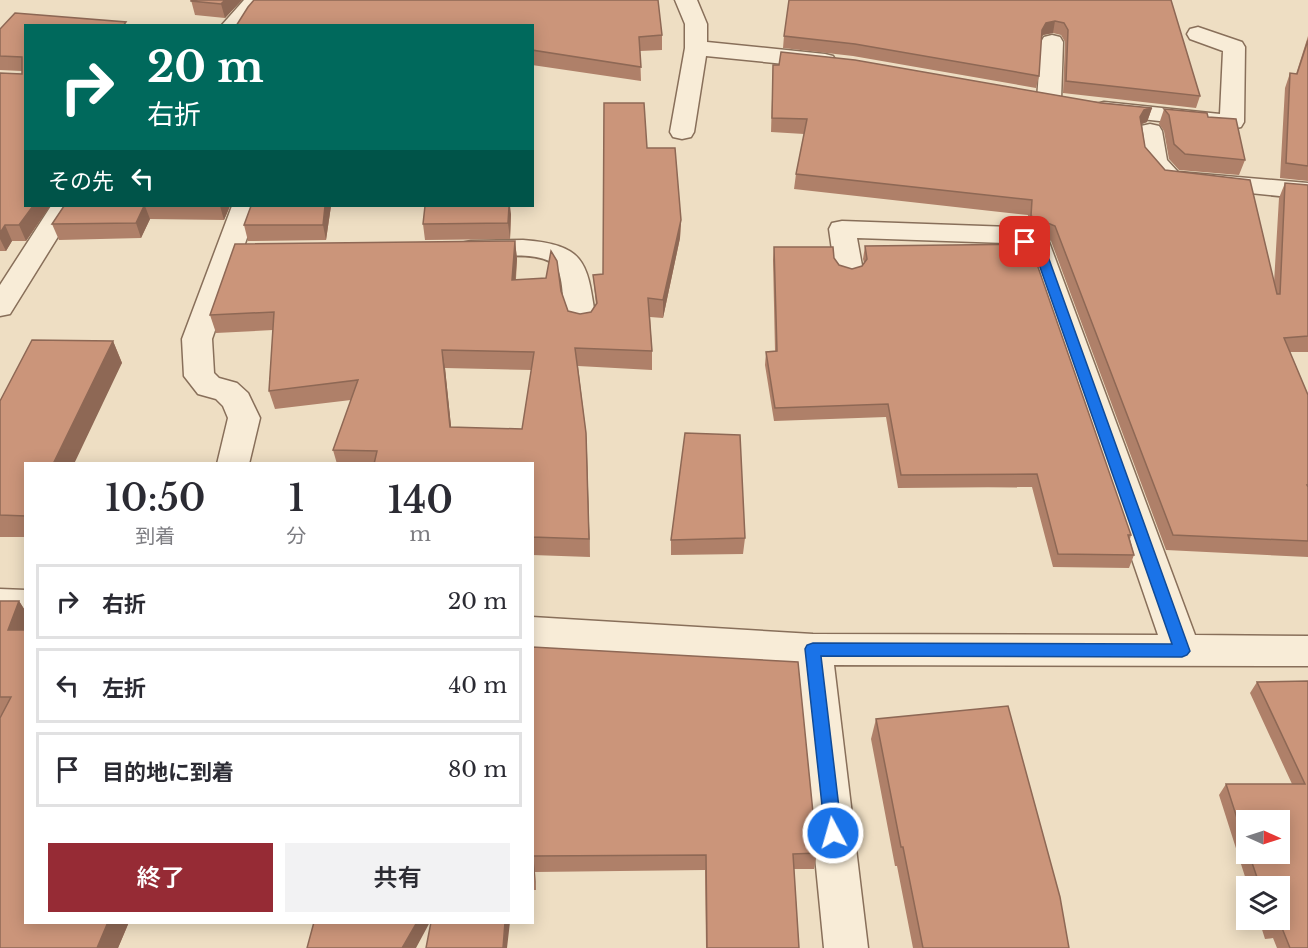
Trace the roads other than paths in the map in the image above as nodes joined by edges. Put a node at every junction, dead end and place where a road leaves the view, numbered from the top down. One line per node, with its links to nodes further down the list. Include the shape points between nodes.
1 (256, 0): 3 (street)
2 (686, 0): 6 (street, via 696,24)
3 (234, 24)
4 (1198, 34): 5 (street, via 1234,47 1232,122 1056,102)
5 (1052, 42)
6 (696, 48): 7 (street); 9 (street)
7 (842, 63)
8 (1150, 131): 10 (street, via 1155,162 1170,180)
9 (682, 132)
10 (1308, 191)
11 (63, 207): 15 (street)
12 (245, 207): 17 (street, via 241,252 197,339 199,376 209,387 226,390 237,401 244,418)
13 (444, 249): 16 (street, via 530,249 558,253 568,261 574,276)
14 (849, 271): 22 (street, via 842,229 1011,235 1039,248)
15 (0, 307)
16 (581, 321)
17 (234, 462)
18 (0, 604): 19 (street)
19 (24, 605)
20 (534, 633): 21 (street)
21 (813, 649): 22 (street); 24 (street)
22 (1182, 651): 23 (street)
23 (1308, 651)
24 (846, 948)

